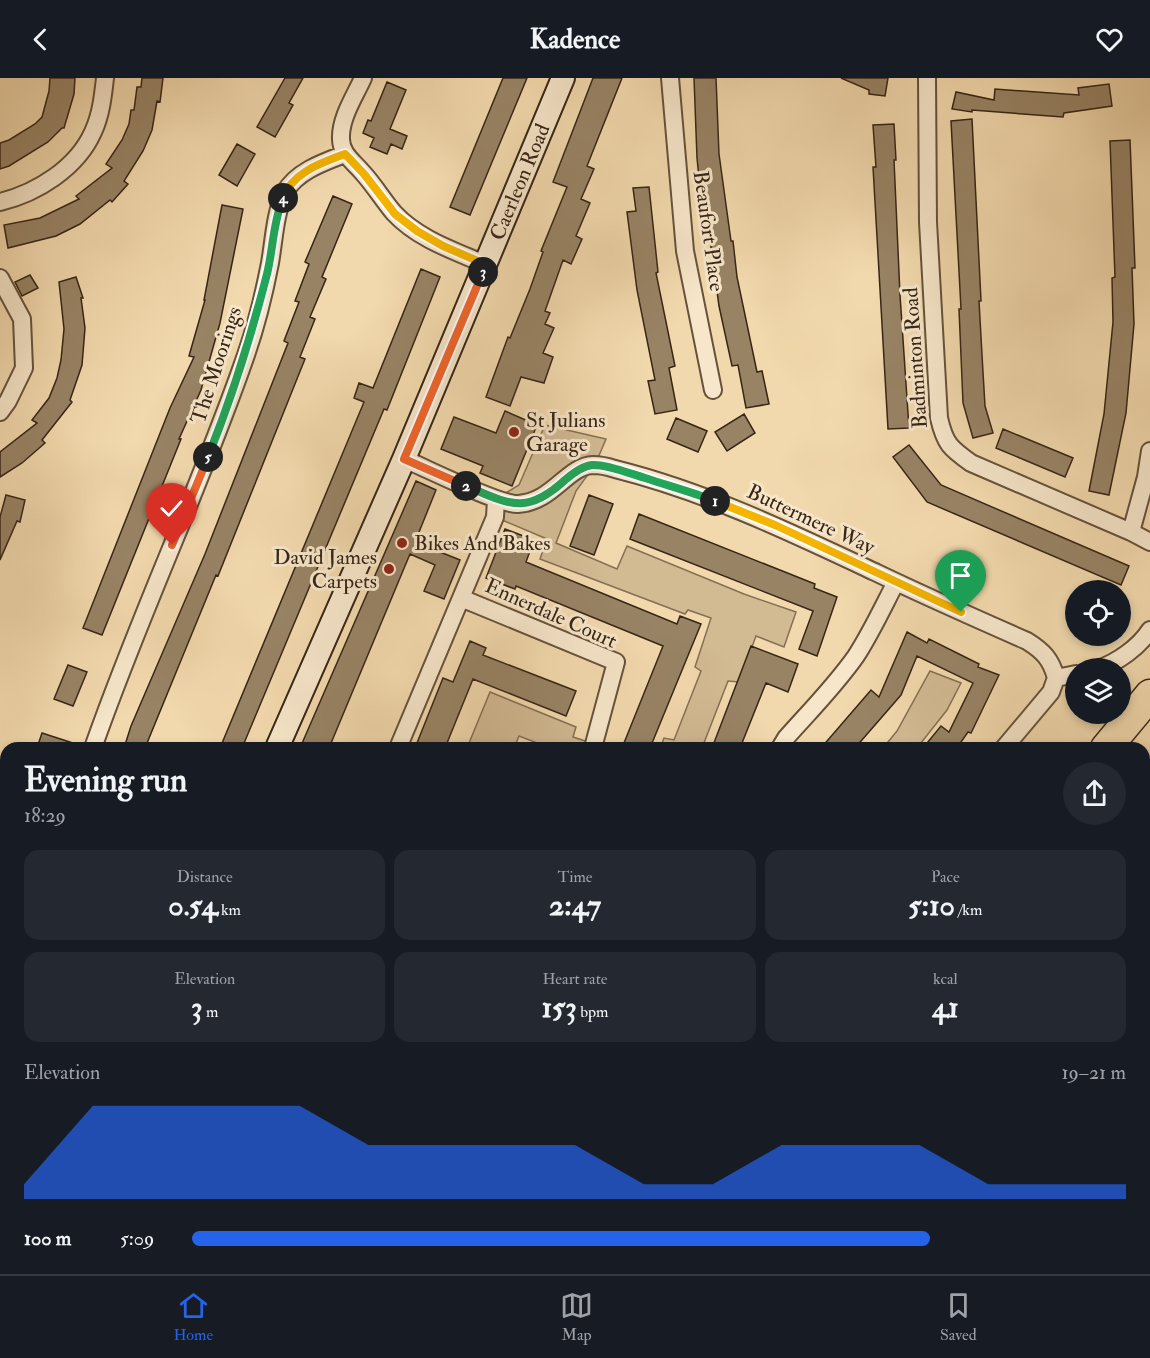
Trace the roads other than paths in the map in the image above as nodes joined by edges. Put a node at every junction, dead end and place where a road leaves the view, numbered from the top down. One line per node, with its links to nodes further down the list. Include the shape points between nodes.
1 (105, 78): 7 (street, via 102,104 83,150 46,183)
2 (363, 78): 6 (street, via 343,125 341,140)
3 (563, 78): 8 (main road, Caerleon Road)
4 (670, 78): 10 (street, Beaufort Place, via 685,251)
5 (927, 78): 15 (street, Badminton Road, via 928,222 943,438 971,463)
6 (345, 154): 8 (street, via 395,214 443,246); 25 (street, The Moorings, via 314,166 286,190 280,204 249,346 225,416)
7 (0, 202)
8 (487, 265): 13 (main road, Caerleon Road)
9 (0, 278): 11 (street, via 22,319 24,368)
10 (713, 390)
11 (0, 412)
12 (1150, 451): 15 (street)
13 (404, 459): 14 (street, Buttermere Way); 26 (main road, Caerleon Road)
14 (496, 499): 17 (street, Buttermere Way, via 516,505 534,502 573,472 592,465 615,469 735,508); 18 (street, via 495,517)
15 (1131, 532): 16 (street, Badminton Road)
16 (1150, 542)
17 (896, 582): 22 (street, Buttermere Way, via 1027,641 1044,652); 29 (street, via 856,656)
18 (461, 598): 27 (street); 28 (street, Ennerdale Court, via 616,662)
19 (1150, 630): 20 (street, via 1142,642)
20 (1119, 658)
21 (1065, 676): 22 (street)
22 (1056, 678): 30 (street, via 1051,692)
23 (1150, 695): 31 (highway)
24 (1150, 719): 32 (highway)
25 (95, 742)
26 (280, 742)
27 (401, 742)
28 (595, 742)
29 (784, 742)
30 (1009, 742)
31 (1111, 742)
32 (1133, 742)

